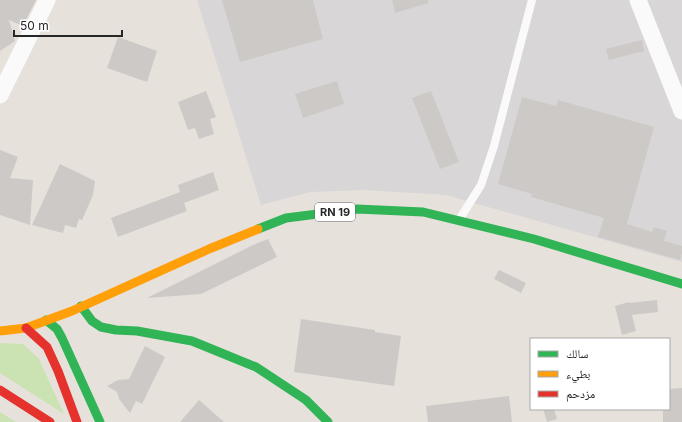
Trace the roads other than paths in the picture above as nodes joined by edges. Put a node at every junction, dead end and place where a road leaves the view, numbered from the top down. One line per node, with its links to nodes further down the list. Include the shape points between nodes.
1 (47, 0): 4 (street)
2 (532, 0): 6 (lane, via 494,146 481,185)
3 (638, 0): 5 (street)
4 (0, 95)
5 (682, 111)
6 (458, 221): 7 (main road, RN 19, via 534,239); 8 (main road, RN 19, via 423,212 357,209 286,218)
7 (682, 284)
8 (81, 306): 9 (main road, RN 19); 16 (main road, via 92,321 101,327 192,341 256,367 306,400)
9 (46, 320): 10 (main road, RN 19); 15 (main road, via 57,329 62,338)
10 (26, 328): 11 (main road, RN 19); 14 (main road, via 47,347 52,356)
11 (0, 331)
12 (0, 390): 13 (main road)
13 (50, 422)
14 (77, 422)
15 (100, 422)
16 (328, 422)

